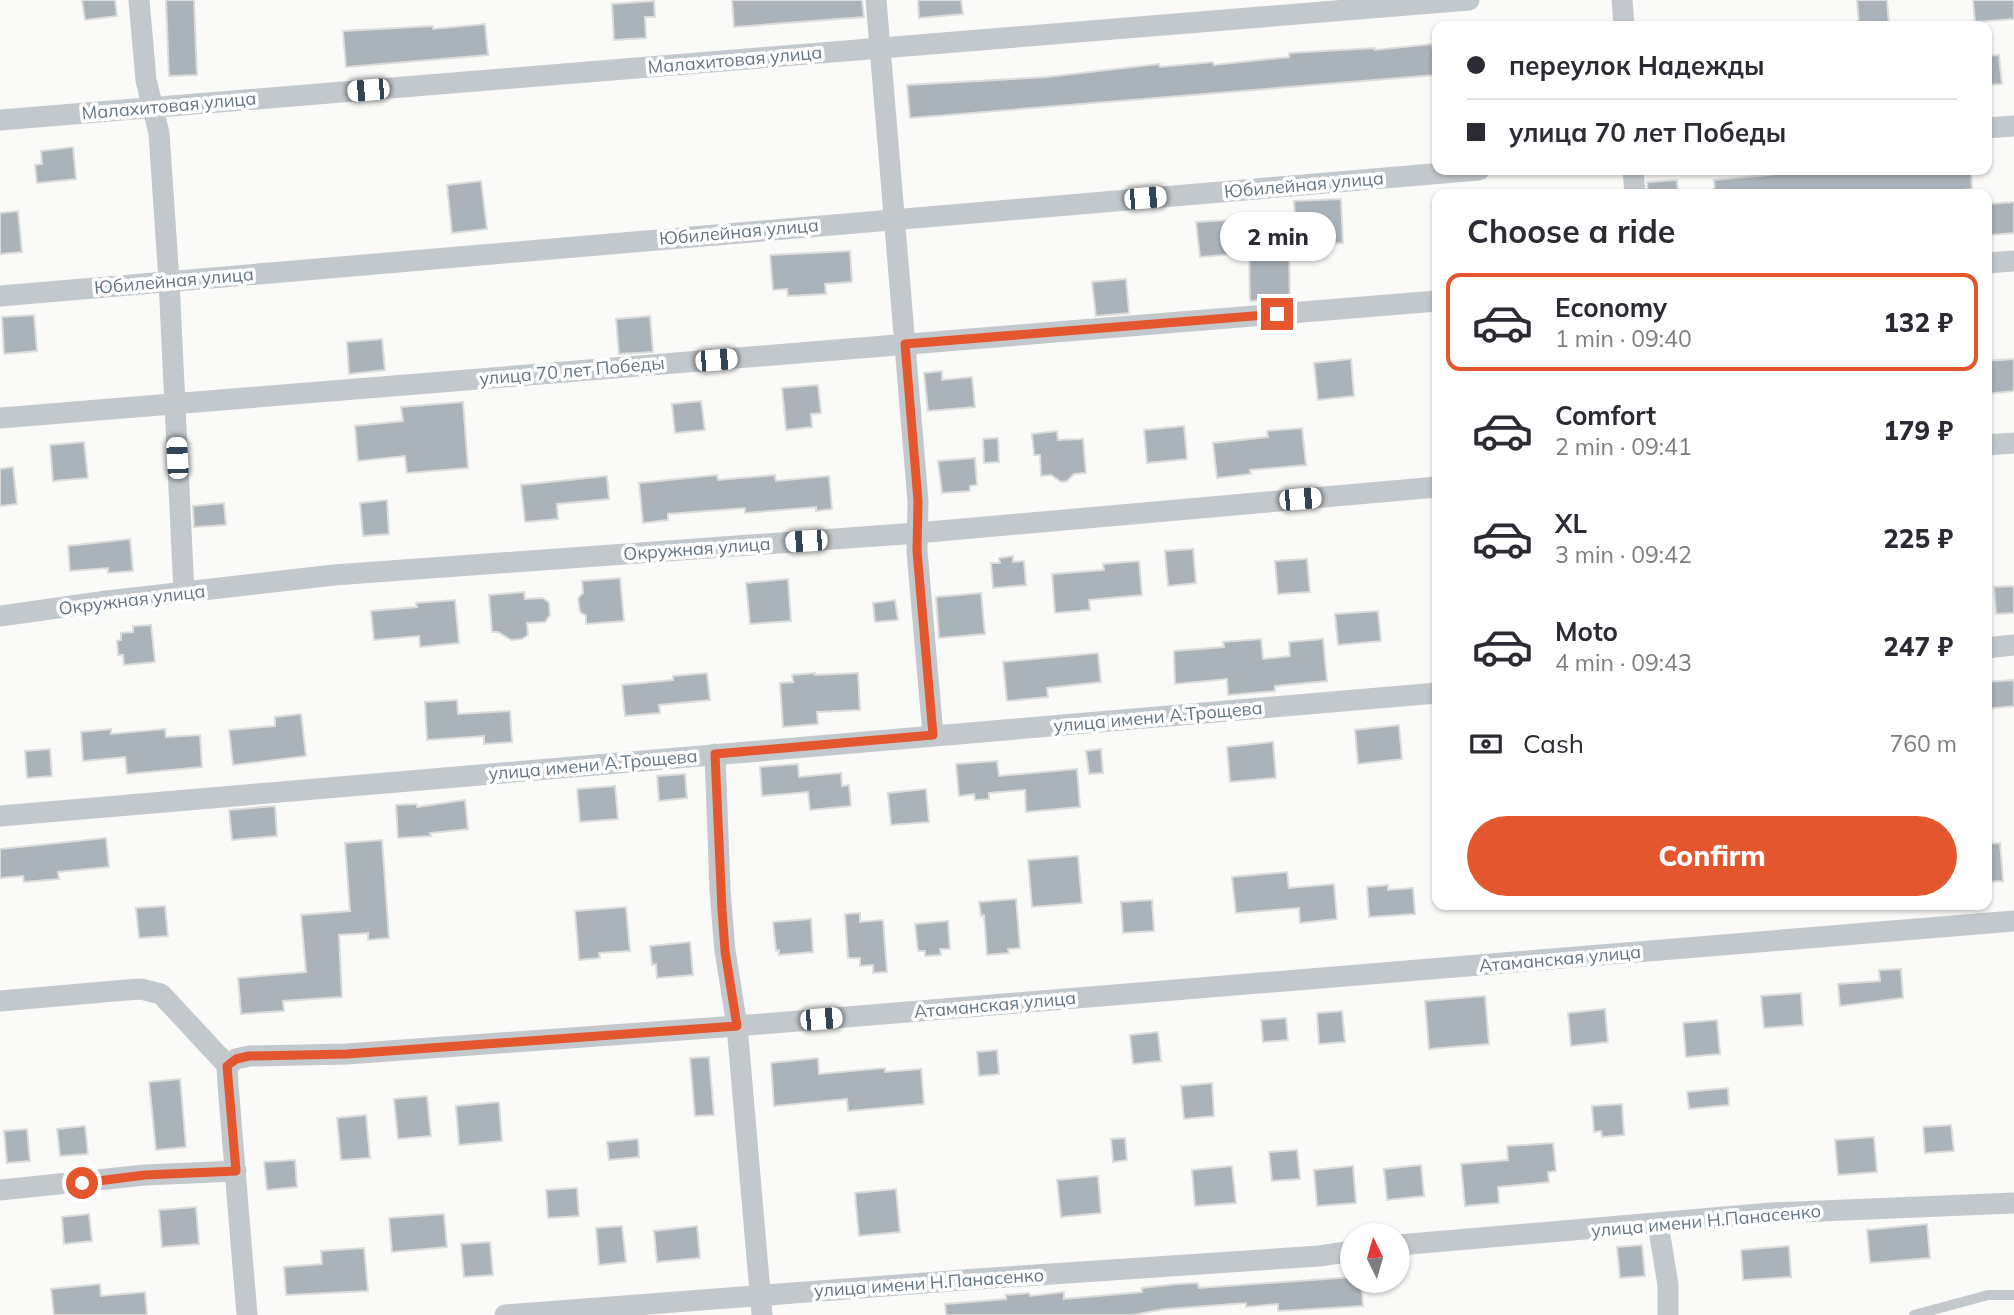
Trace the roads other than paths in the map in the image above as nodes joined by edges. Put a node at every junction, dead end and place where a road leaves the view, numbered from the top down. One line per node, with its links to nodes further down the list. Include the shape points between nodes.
1 (139, 0): 7 (street)
2 (876, 0): 6 (street)
3 (1469, 0): 6 (street, Малахитовая улица)
4 (1622, 0): 5 (street)
5 (1623, 21)
6 (880, 48): 7 (street, Малахитовая улица); 12 (street)
7 (153, 108): 8 (street, Малахитовая улица); 15 (street, via 159,133)
8 (0, 120)
9 (2014, 126): 10 (street)
10 (1992, 128)
11 (1432, 174): 12 (street, Юбилейная улица)
12 (894, 219): 15 (street, Юбилейная улица); 18 (street)
13 (2014, 261): 14 (street)
14 (1992, 263)
15 (169, 281): 16 (street, Юбилейная улица); 19 (street)
16 (0, 296)
17 (1432, 300): 18 (street, улица 70 лет Победы)
18 (905, 344): 19 (street, улица 70 лет Победы); 24 (street)
19 (175, 404): 20 (street, улица 70 лет Победы); 25 (street)
20 (0, 418)
21 (2014, 443): 22 (street)
22 (1992, 445)
23 (1432, 487): 24 (street, Окружная улица)
24 (917, 533): 25 (street, Окружная улица, via 334,575); 30 (street)
25 (184, 592): 26 (street, Окружная улица)
26 (0, 616)
27 (2014, 645): 28 (street)
28 (1992, 647)
29 (1432, 694): 30 (street, улица имени А.Трощева)
30 (933, 735): 31 (street, улица имени А.Трощева)
31 (715, 754): 32 (street, улица имени А.Трощева); 35 (street, via 724,939)
32 (0, 816)
33 (2014, 921): 35 (street, Атаманская улица)
34 (0, 1001): 36 (street, via 141,989 173,1004)
35 (737, 1026): 36 (street, Атаманская улица, via 347,1054 249,1056); 44 (street)
36 (227, 1066): 37 (street)
37 (236, 1171): 38 (street, via 145,1175); 45 (street)
38 (0, 1191)
39 (2014, 1203): 40 (street, улица имени Н.Панасенко, via 1771,1213)
40 (1658, 1224): 41 (street, улица имени Н.Панасенко); 47 (street)
41 (1410, 1244)
42 (1340, 1253): 44 (street, улица имени Н.Панасенко, via 977,1279)
43 (2014, 1295): 48 (lane, via 1988,1296)
44 (761, 1306): 46 (street, улица имени Н.Панасенко)
45 (247, 1315)
46 (505, 1315)
47 (1668, 1315)
48 (1914, 1315)

